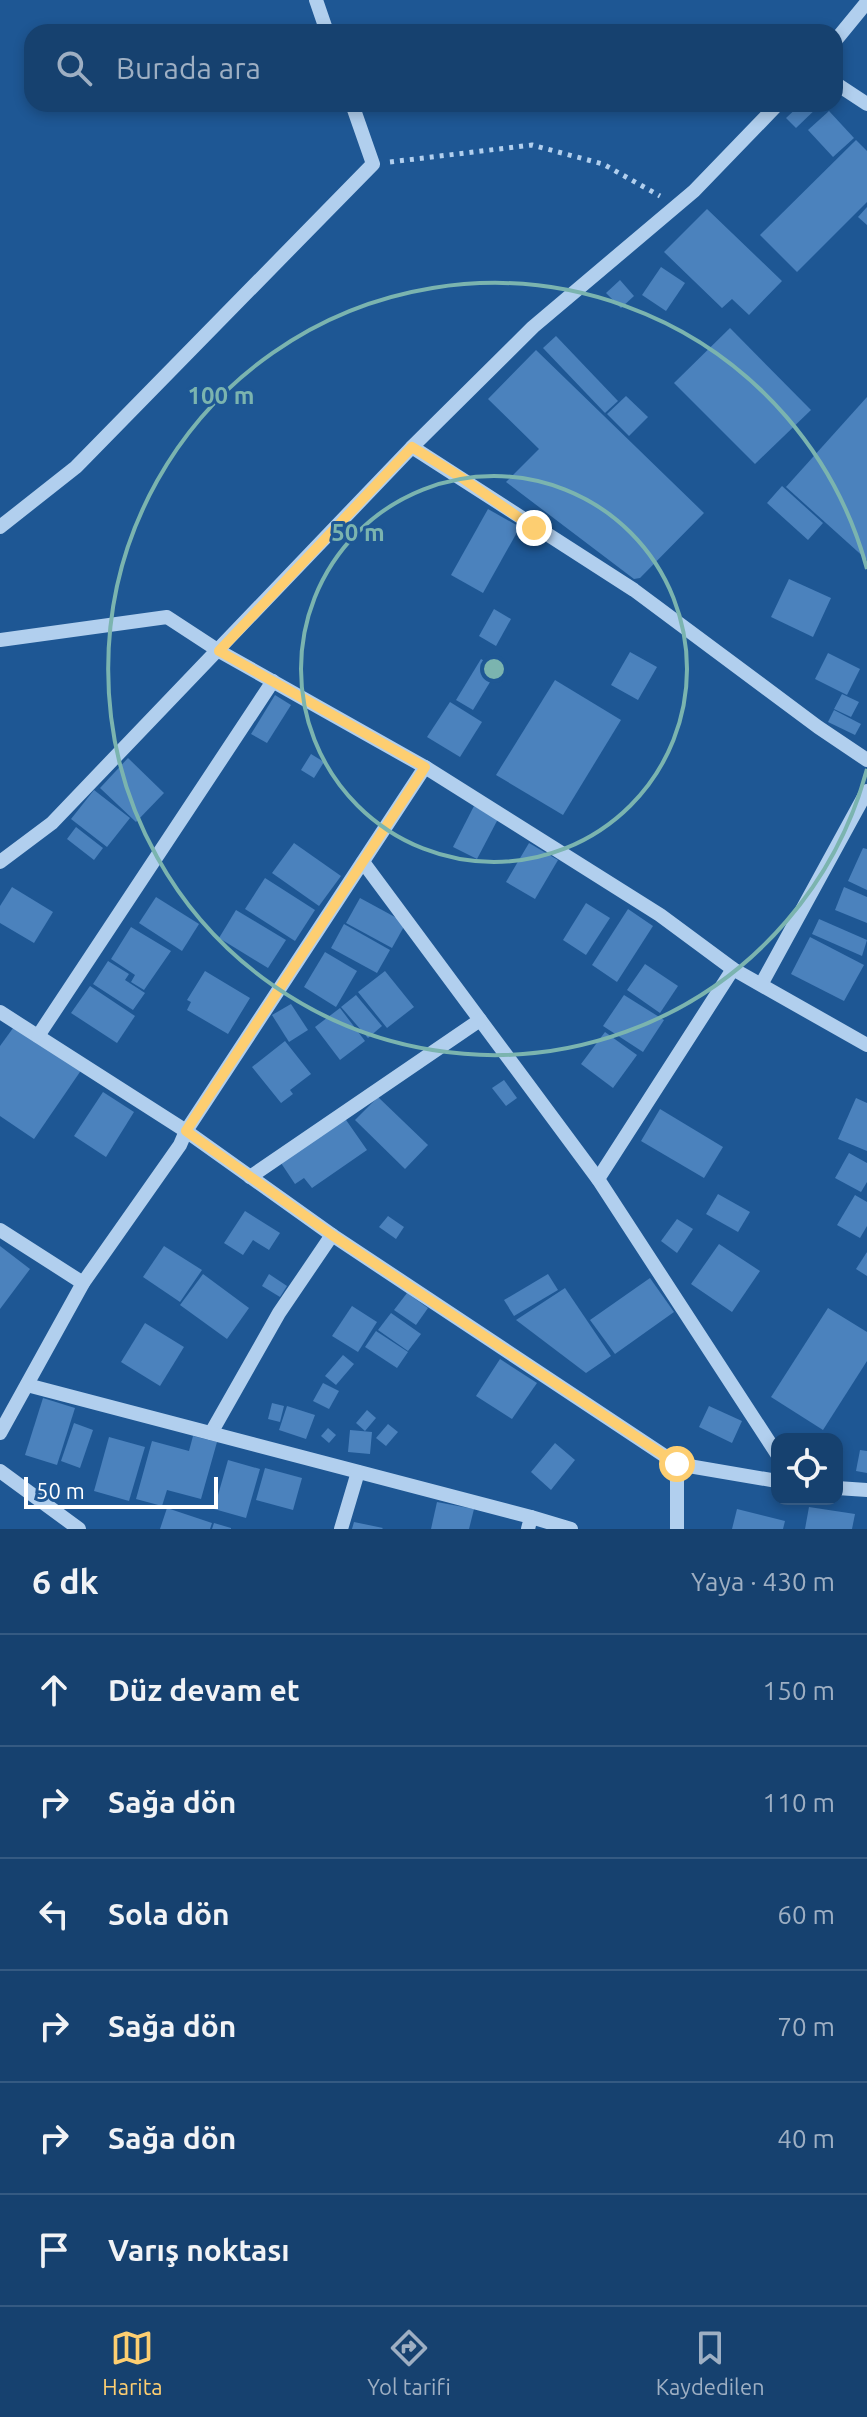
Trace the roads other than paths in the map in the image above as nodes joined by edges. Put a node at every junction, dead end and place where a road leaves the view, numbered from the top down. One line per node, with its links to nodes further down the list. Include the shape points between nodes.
1 (316, 0): 3 (street)
2 (867, 2): 4 (street)
3 (324, 24)
4 (843, 31)
5 (843, 88): 6 (street)
6 (867, 104)
7 (355, 112): 10 (street, via 373,164 76,467)
8 (770, 112): 9 (street, via 694,191 533,327)
9 (412, 447): 12 (street); 14 (street, via 634,590)
10 (0, 527)
11 (0, 640): 12 (street, via 167,617)
12 (219, 651): 13 (street); 17 (street, via 52,823)
13 (273, 681): 15 (street); 23 (street)
14 (867, 760)
15 (425, 767): 18 (street); 19 (street, via 660,915)
16 (867, 791): 20 (street)
17 (0, 862)
18 (363, 862): 22 (street); 25 (street)
19 (733, 969): 20 (street); 27 (street)
20 (762, 983): 24 (street)
21 (0, 1012): 23 (street)
22 (480, 1020): 26 (street); 27 (street)
23 (38, 1036): 25 (street)
24 (867, 1045)
25 (186, 1131): 26 (street); 30 (street)
26 (250, 1177): 29 (street)
27 (598, 1179): 34 (street)
28 (0, 1230): 30 (street)
29 (332, 1235): 33 (street, via 279,1313); 35 (street)
30 (83, 1283): 31 (street)
31 (27, 1385): 32 (street); 33 (street)
32 (0, 1433)
33 (211, 1433): 37 (street)
34 (771, 1445)
35 (677, 1464): 38 (street); 45 (street)
36 (0, 1471): 42 (street)
37 (358, 1472): 41 (street); 43 (street)
38 (771, 1480)
39 (843, 1488): 40 (street)
40 (867, 1490)
41 (529, 1523): 44 (street)
42 (79, 1529)
43 (341, 1529)
44 (571, 1529)
45 (677, 1529)

